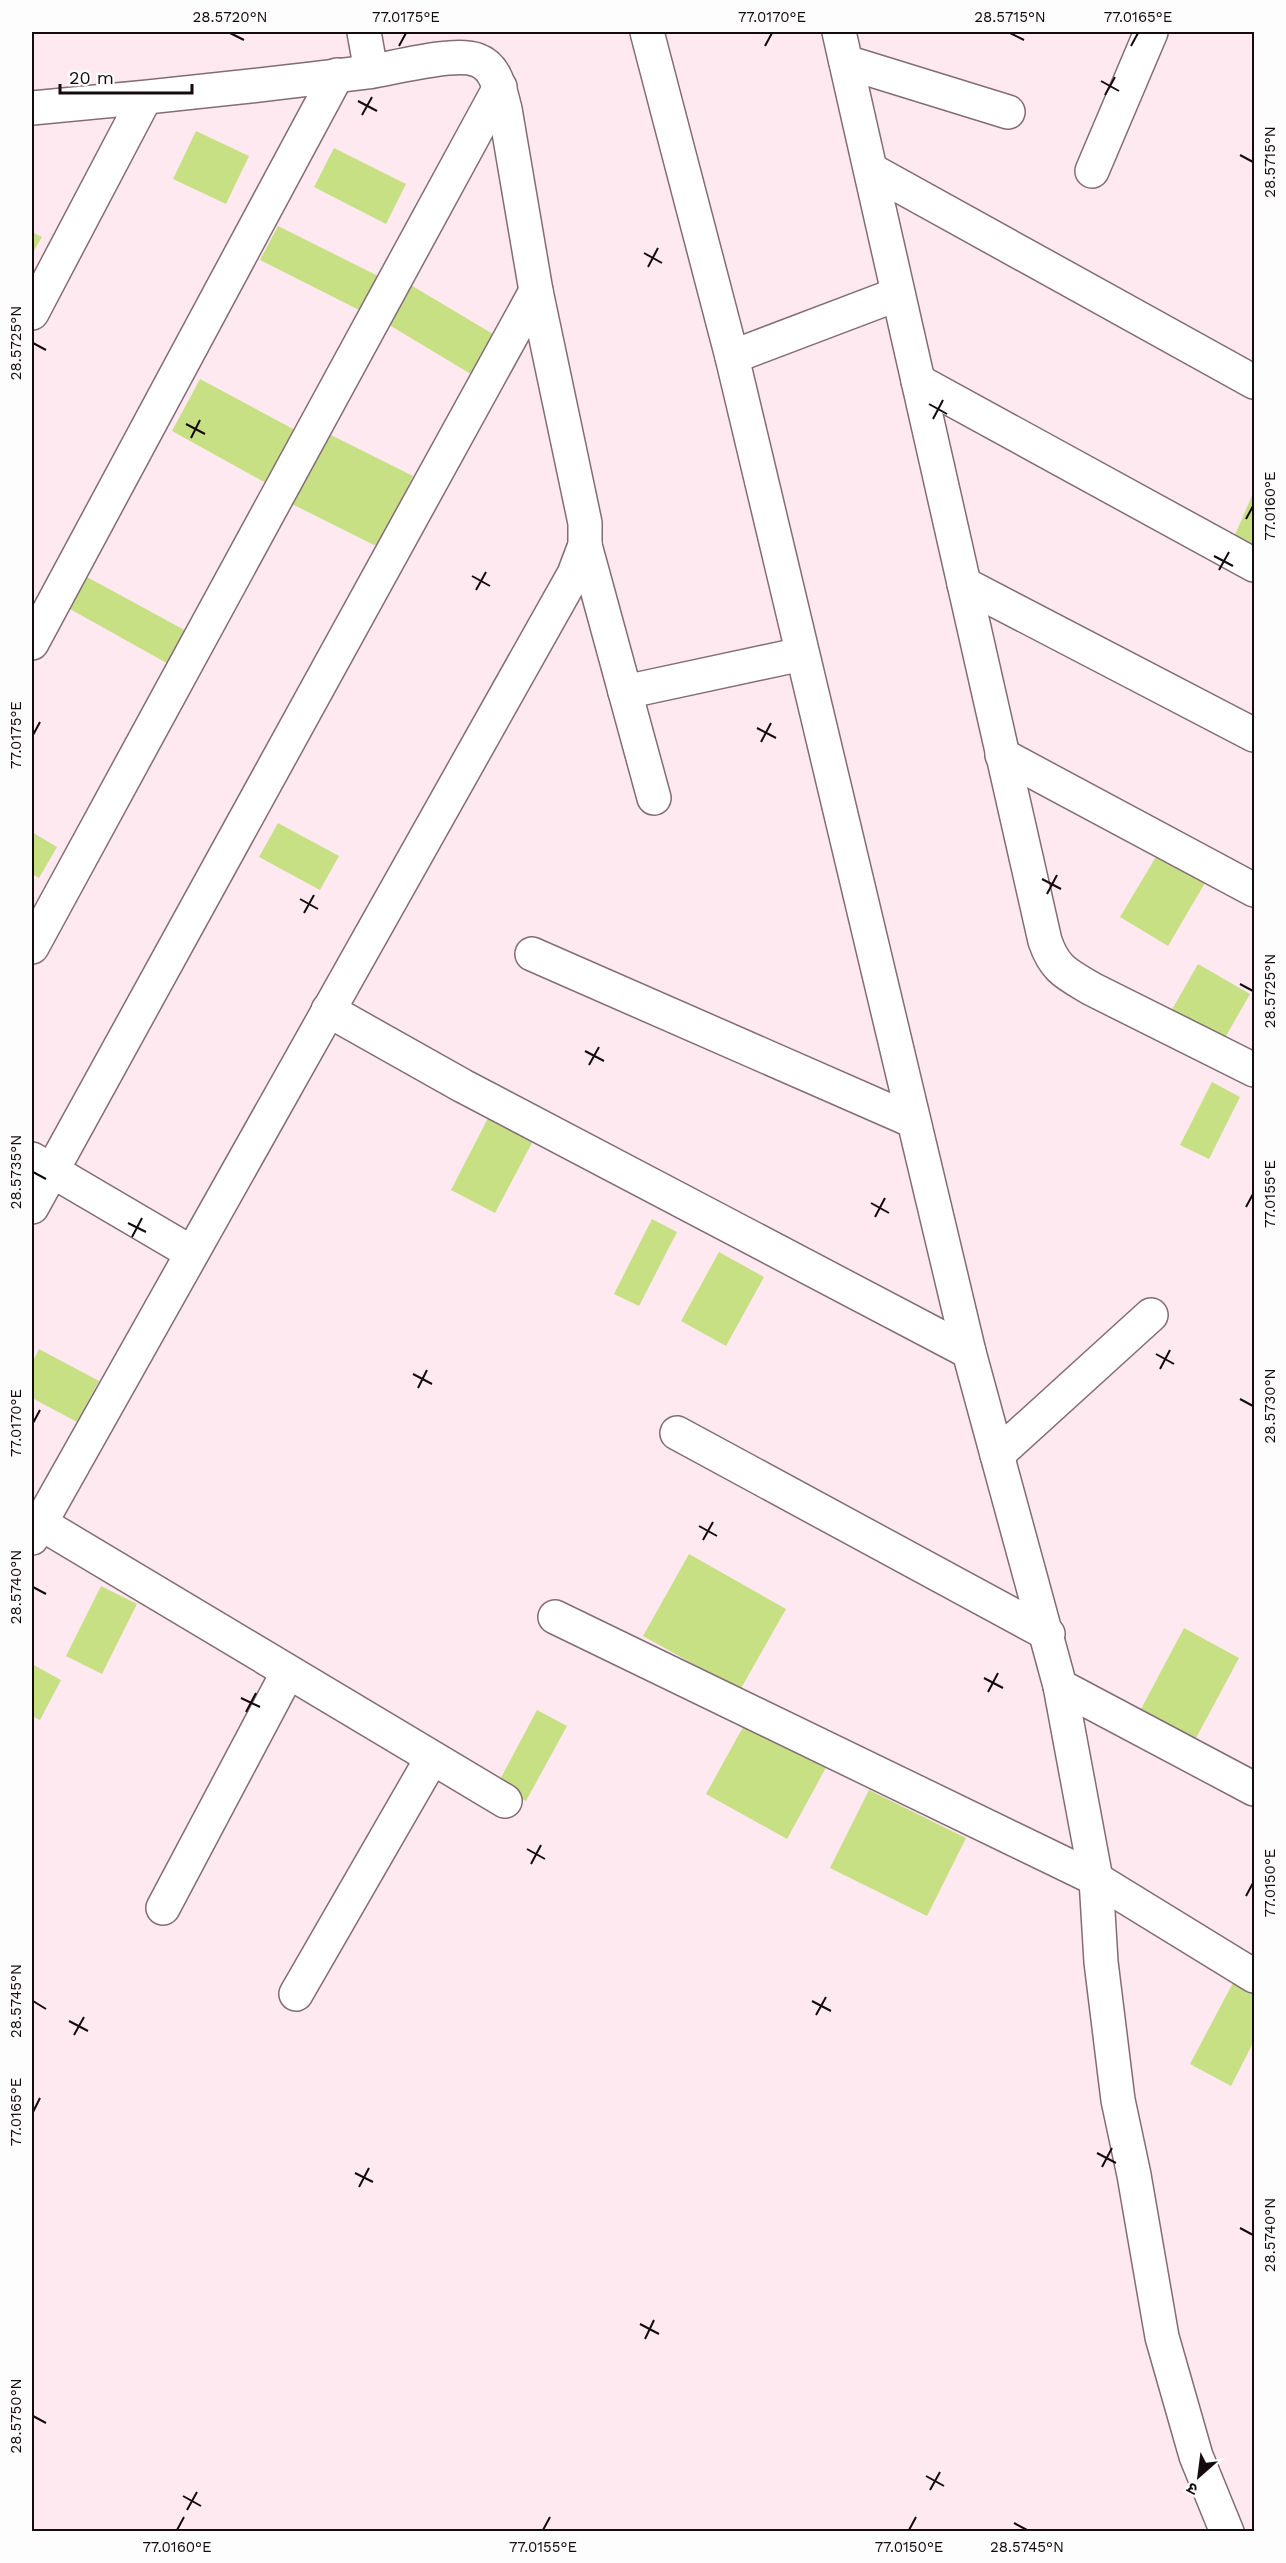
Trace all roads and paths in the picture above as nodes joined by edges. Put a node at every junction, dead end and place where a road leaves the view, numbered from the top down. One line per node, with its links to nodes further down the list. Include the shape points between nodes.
1 (364, 32): 5 (street)
2 (647, 32): 16 (street)
3 (1150, 32): 12 (street)
4 (843, 47): 10 (street); 11 (street)
5 (371, 71): 6 (street); 7 (street, via 458,57 477,60 491,69)
6 (337, 75): 8 (street); 22 (street)
7 (500, 87): 13 (street); 29 (street)
8 (145, 98): 9 (street); 15 (street)
9 (32, 108)
10 (1008, 112)
11 (871, 170): 14 (street); 18 (street)
12 (1092, 171)
13 (536, 291): 19 (street, via 585,523); 34 (street)
14 (898, 294): 16 (street); 17 (street)
15 (32, 313)
16 (732, 357): 23 (street)
17 (918, 381): 20 (street); 21 (street)
18 (1254, 382)
19 (585, 545): 24 (street); 31 (street, via 574,574)
20 (1254, 565)
21 (964, 584): 25 (street); 26 (street)
22 (32, 643)
23 (802, 654): 24 (street); 33 (street)
24 (626, 692): 27 (street)
25 (1254, 735)
26 (1002, 755): 28 (street); 32 (street, via 1051,960 1092,989)
27 (654, 798)
28 (1254, 890)
29 (32, 947)
30 (532, 954): 33 (street)
31 (328, 1010): 36 (street); 38 (street, via 463,1086)
32 (1254, 1070)
33 (913, 1121): 38 (street)
34 (42, 1165): 35 (street); 36 (street)
35 (32, 1207)
36 (192, 1253): 41 (street)
37 (1151, 1315): 40 (street)
38 (969, 1352): 40 (street)
39 (677, 1433): 43 (street)
40 (997, 1455): 43 (street)
41 (36, 1530): 44 (street)
42 (555, 1617): 49 (street)
43 (1047, 1634): 45 (street)
44 (288, 1672): 46 (street); 50 (street)
45 (1060, 1686): 47 (street); 49 (street)
46 (432, 1758): 48 (street); 52 (street)
47 (1254, 1790)
48 (505, 1801)
49 (1096, 1879): 51 (street); 53 (street, via 1101,1962 1118,2100 1162,2337 1196,2456)
50 (163, 1908)
51 (1254, 1976)
52 (296, 1994)
53 (1227, 2532)

